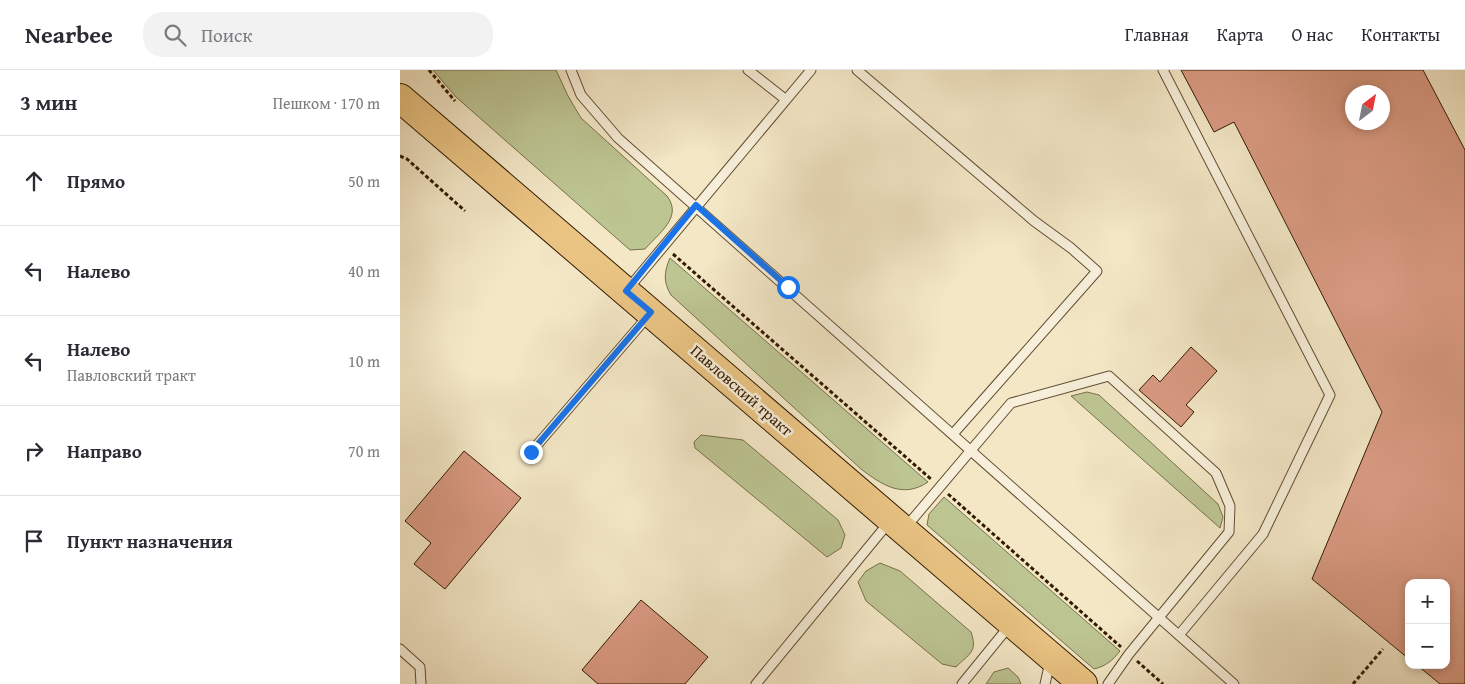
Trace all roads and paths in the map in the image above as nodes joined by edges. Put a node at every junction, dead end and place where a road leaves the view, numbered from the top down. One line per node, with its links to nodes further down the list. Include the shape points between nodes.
1 (429, 70): 9 (path)
2 (571, 70): 11 (lane, via 581,95 618,138)
3 (748, 70): 8 (lane)
4 (811, 70): 8 (lane)
5 (858, 70): 16 (lane, via 1097,272)
6 (1163, 70): 23 (lane, via 1330,395 1263,534)
7 (400, 98): 14 (main road, Павловский тракт)
8 (785, 99): 11 (lane)
9 (455, 101)
10 (400, 156): 12 (path)
11 (696, 205): 13 (lane); 16 (lane)
12 (465, 210)
13 (663, 246): 14 (lane); 19 (path)
14 (626, 291): 15 (main road, Павловский тракт)
15 (651, 312): 18 (lane); 20 (main road, Павловский тракт)
16 (953, 434): 17 (lane)
17 (971, 450): 19 (lane); 21 (lane); 21 (lane, via 1011,402 1108,376 1216,473 1230,506 1228,532)
18 (531, 452)
19 (938, 486): 20 (lane); 26 (path)
20 (898, 524): 22 (main road, Павловский тракт); 29 (lane)
21 (1160, 618): 23 (lane); 26 (lane)
22 (1011, 622): 27 (main road, Павловский тракт); 30 (lane)
23 (1179, 635): 35 (lane)
24 (1383, 649): 36 (path)
25 (400, 650): 28 (lane, via 420,667)
26 (1129, 654): 33 (lane); 34 (path)
27 (1051, 657): 31 (lane); 32 (main road, Павловский тракт)
28 (421, 684)
29 (756, 684)
30 (962, 684)
31 (1045, 684)
32 (1083, 684)
33 (1108, 684)
34 (1163, 684)
35 (1234, 684)
36 (1353, 684)

